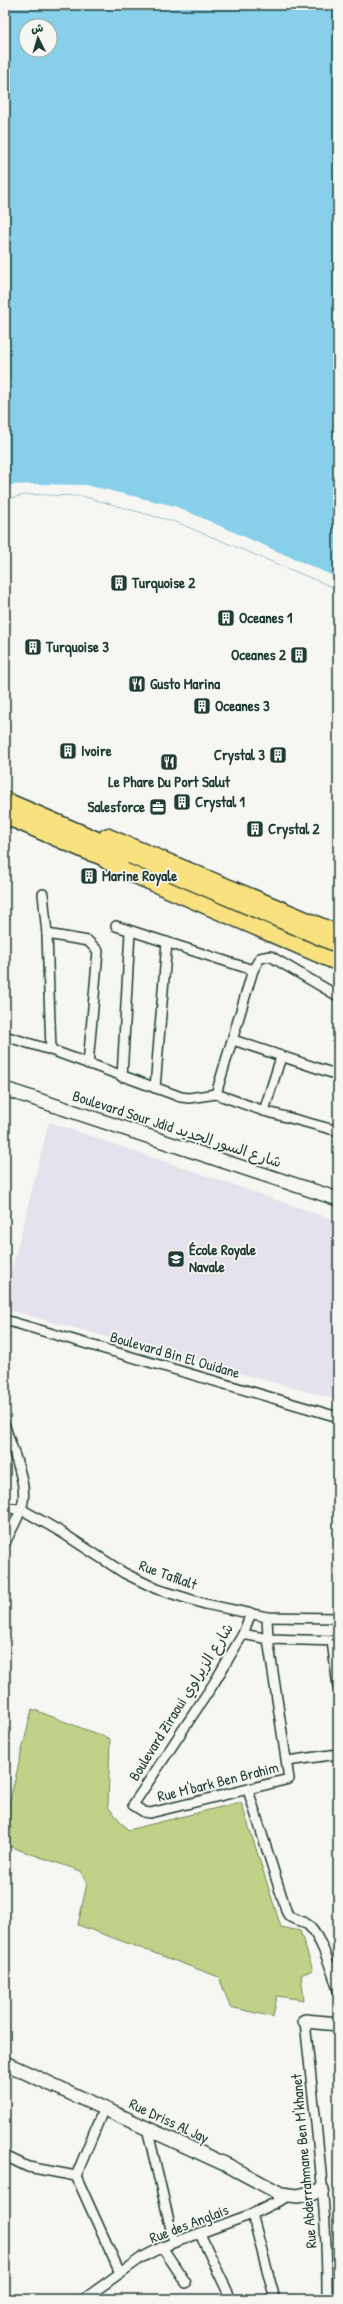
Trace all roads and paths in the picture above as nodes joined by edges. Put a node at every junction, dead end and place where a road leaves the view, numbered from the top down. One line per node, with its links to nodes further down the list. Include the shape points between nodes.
1 (5, 796): 9 (main road, via 160,857)
2 (5, 801): 4 (highway)
3 (5, 815): 4 (highway)
4 (91, 845): 11 (highway); 12 (highway); 13 (main road, via 120,869)
5 (43, 894): 8 (street)
6 (116, 926): 7 (street)
7 (130, 932): 10 (street); 22 (street)
8 (47, 934): 18 (street); 20 (street, via 88,941 98,951)
9 (338, 934)
10 (167, 942): 14 (street); 23 (street)
11 (338, 944)
12 (338, 954)
13 (338, 963)
14 (253, 970): 15 (street, via 260,958 270,956); 17 (street)
15 (338, 996)
16 (8, 1037): 18 (street)
17 (233, 1040): 19 (street); 25 (street)
18 (51, 1050): 20 (street)
19 (281, 1057): 21 (street); 26 (street)
20 (88, 1064): 22 (street)
21 (338, 1076)
22 (122, 1077): 23 (street)
23 (155, 1088): 25 (street, via 189,1098)
24 (5, 1090): 28 (street, Boulevard Sour Jdid شارع السور الجديد)
25 (216, 1094): 26 (street)
26 (264, 1111): 27 (street)
27 (338, 1131)
28 (338, 1199)
29 (5, 1320): 30 (street, Boulevard Bin El Ouidane)
30 (338, 1417)
31 (5, 1426): 33 (street, via 22,1484 24,1498)
32 (5, 1507): 33 (street, Rue Tafilalt)
33 (21, 1509): 34 (street); 35 (street, Rue Tafilalt, via 141,1583 205,1604)
34 (5, 1542)
35 (251, 1613): 36 (street, Rue Tafilalt); 38 (street, Boulevard Ziraoui شارع الزيراوي)
36 (267, 1617): 37 (street, Rue Tafilalt); 39 (street)
37 (338, 1618)
38 (243, 1634): 39 (street); 45 (street, Boulevard Ziraoui شارع الزيراوي, via 188,1724)
39 (268, 1639): 40 (street); 43 (street)
40 (335, 1641): 41 (street)
41 (338, 1687)
42 (338, 1754): 43 (street, Rue M'bark Ben Brahim)
43 (287, 1761): 44 (street, Rue M'bark Ben Brahim, via 289,1779)
44 (248, 1790): 45 (street, Rue M'bark Ben Brahim, via 150,1813); 46 (street, via 287,1913 292,1919 306,1923 311,1929)
45 (133, 1805)
46 (338, 1990)
47 (305, 2021): 48 (street); 54 (street, Rue Abderrahmane Ben M'khanet)
48 (338, 2024)
49 (5, 2063): 50 (street, Rue Driss Al Jay)
50 (104, 2108): 51 (street, Rue Driss Al Jay); 53 (street)
51 (147, 2128): 55 (street, Rue Driss Al Jay, via 229,2166 280,2194); 58 (street)
52 (5, 2156): 53 (street, via 28,2168)
53 (76, 2176): 60 (street)
54 (322, 2190): 55 (street); 65 (street, Rue Abderrahmane Ben M'khanet, via 328,2273)
55 (289, 2196): 56 (street, Rue des Anglais)
56 (252, 2214): 57 (street, Rue des Anglais); 64 (street)
57 (200, 2234): 58 (street, Rue des Anglais); 63 (street)
58 (174, 2242): 59 (street, Rue des Anglais)
59 (162, 2247): 60 (street, Rue des Anglais); 61 (street)
60 (120, 2273): 62 (street, Rue des Anglais)
61 (186, 2283)
62 (84, 2299)
63 (231, 2299)
64 (275, 2299)
65 (327, 2299)

